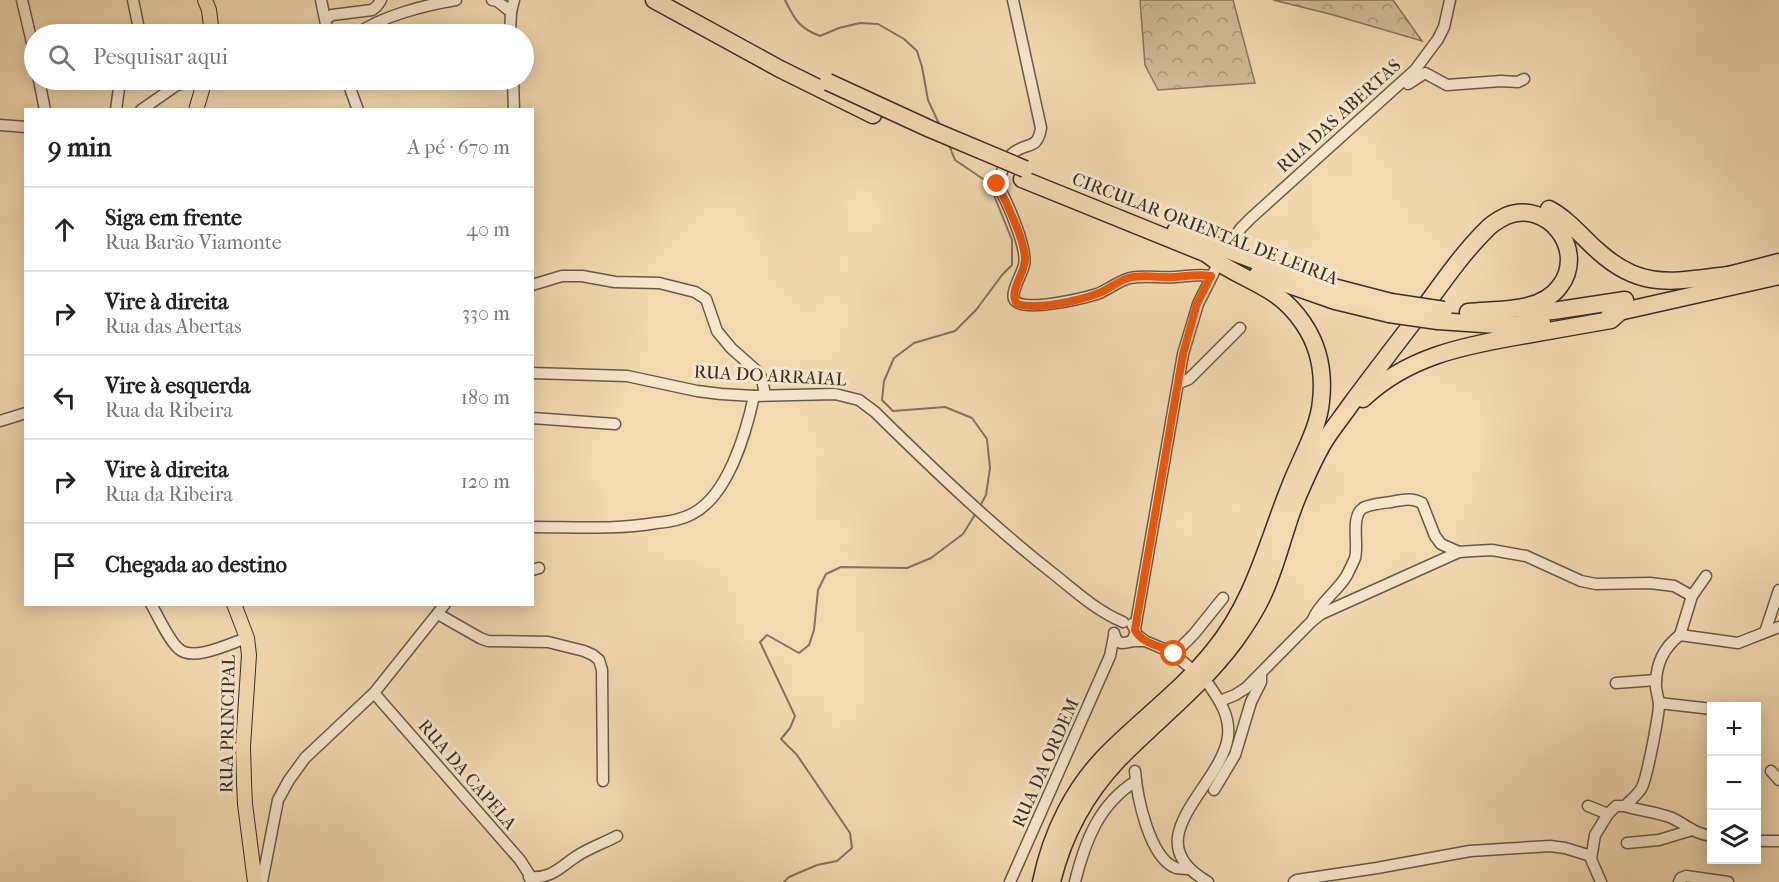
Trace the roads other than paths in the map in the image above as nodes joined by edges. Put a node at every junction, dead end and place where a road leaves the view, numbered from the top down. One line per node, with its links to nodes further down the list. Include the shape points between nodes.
1 (22, 0): 15 (street)
2 (133, 0): 16 (street)
3 (205, 0): 17 (main road)
4 (321, 0): 14 (street)
5 (381, 0): 14 (street, via 372,10)
6 (456, 0): 19 (street, via 424,5)
7 (492, 0): 13 (street)
8 (514, 0): 13 (street)
9 (654, 0): 23 (highway, CIRCULAR ORIENTAL DE LEIRIA, via 721,38)
10 (676, 0): 23 (highway, CIRCULAR ORIENTAL DE LEIRIA)
11 (1013, 0): 41 (street, via 1041,128 1034,144 1011,154 997,184 1024,254 1025,264 1013,293 1014,300 1024,306 1075,300 1135,277 1199,274)
12 (1450, 0): 22 (street, RUA DAS ABERTAS, via 1438,39 1422,63)
13 (511, 12): 20 (street)
14 (326, 19): 18 (street)
15 (28, 24)
16 (138, 24)
17 (211, 24)
18 (327, 24)
19 (377, 24)
20 (510, 24)
21 (1524, 79): 22 (street, via 1447,85 1425,73 1407,84)
22 (1402, 81): 39 (street, RUA DAS ABERTAS, via 1251,218)
23 (825, 86): 38 (highway, CIRCULAR ORIENTAL DE LEIRIA, bridge, via 930,129)
24 (41, 90): 30 (street)
25 (119, 90): 31 (street)
26 (170, 90): 32 (street)
27 (202, 90): 33 (main road)
28 (351, 90): 34 (street)
29 (513, 90): 35 (street)
30 (45, 108)
31 (116, 108)
32 (144, 108)
33 (197, 108)
34 (357, 108)
35 (514, 108)
36 (0, 125): 37 (street)
37 (24, 127)
38 (1024, 174): 41 (highway, CIRCULAR ORIENTAL DE LEIRIA); 45 (highway, CIRCULAR ORIENTAL DE LEIRIA)
39 (1230, 244)
40 (1779, 262): 42 (highway, CIRCULAR ORIENTAL DE LEIRIA)
41 (1212, 267): 45 (highway, CIRCULAR ORIENTAL DE LEIRIA, via 1360,308); 51 (street, via 1190,328); 58 (highway, via 1221,265 1282,298 1303,322 1314,344 1321,369 1321,404)
42 (1728, 275): 46 (highway, CIRCULAR ORIENTAL DE LEIRIA, via 1589,306 1509,315); 58 (highway, via 1668,282 1639,277 1610,262 1553,211 1527,203 1501,207 1474,229 1386,345 1311,450)
43 (1779, 276): 47 (highway, CIRCULAR ORIENTAL DE LEIRIA)
44 (534, 284): 52 (street, via 562,276 582,276 659,283 695,292 706,299 724,340 758,372 762,379)
45 (1390, 308): 48 (highway, CIRCULAR ORIENTAL DE LEIRIA, bridge)
46 (1468, 312): 48 (highway, CIRCULAR ORIENTAL DE LEIRIA); 57 (highway, via 1533,305 1556,292 1568,272 1570,257 1557,228 1540,215 1520,213 1502,218 1483,232 1385,359)
47 (1620, 312): 48 (highway, CIRCULAR ORIENTAL DE LEIRIA, via 1514,325); 57 (highway, via 1611,320 1475,344 1413,364 1385,381 1356,407)
48 (1441, 316)
49 (1240, 328): 51 (street, via 1189,379)
50 (534, 373): 52 (street, RUA DO ARRAIAL, via 627,376 707,392)
51 (1179, 383): 72 (street, via 1138,611)
52 (759, 396): 59 (street, via 726,476 704,506 692,514 632,527); 69 (street, RUA DO ARRAIAL, via 835,394 859,400 981,514)
53 (24, 414): 55 (street)
54 (534, 418): 56 (street)
55 (0, 421)
56 (615, 424)
57 (1316, 458): 108 (highway, via 1263,596 1244,628 1199,684 1118,759 1097,785 1072,826)
58 (1289, 489): 107 (highway, via 1248,598 1227,634 1203,663 1108,753 1077,791 1055,833)
59 (534, 527)
60 (1460, 552): 63 (street, via 1511,552 1588,582 1674,586); 70 (street); 70 (street, via 1441,544 1422,503 1416,500 1363,508 1355,525 1355,558 1346,577)
61 (1706, 576): 63 (street)
62 (1779, 590): 68 (street)
63 (1692, 596): 75 (street)
64 (1222, 598): 77 (street)
65 (152, 606): 76 (street, via 180,650 202,653)
66 (235, 606): 76 (main road, RUA PRINCIPAL)
67 (442, 609): 84 (street); 90 (street, via 480,638 548,642 584,651 599,660)
68 (1772, 613): 71 (street); 73 (street)
69 (1105, 614): 72 (street, RUA DO ARRAIAL); 74 (street, RUA DO ARRAIAL)
70 (1311, 622): 80 (street)
71 (1779, 626): 73 (street)
72 (1130, 632): 74 (street, via 1118,641); 74 (street, via 1116,626); 77 (street); 78 (street, RUA DA ORDEM)
73 (1765, 632): 75 (street, via 1738,642)
74 (1114, 634): 78 (street, RUA DA ORDEM)
75 (1680, 635): 81 (street, via 1664,653)
76 (247, 638): 104 (main road, RUA PRINCIPAL, via 244,782)
77 (1174, 654): 79 (street)
78 (1110, 656): 106 (street, RUA DA ORDEM)
79 (1188, 666)
80 (1262, 673): 85 (street, via 1246,688); 91 (street, via 1234,755)
81 (1656, 680): 82 (street); 86 (street)
82 (1616, 683)
83 (1209, 685): 85 (street)
84 (374, 693): 103 (street, RUA DA CAPELA, via 520,860); 105 (street, via 305,758 289,780 278,800)
85 (1220, 700): 102 (street, via 1227,724 1226,744 1178,832 1180,855)
86 (1659, 703): 87 (street); 93 (street, via 1642,788)
87 (1707, 708)
88 (1771, 771): 89 (street)
89 (1779, 780)
90 (603, 781)
91 (1214, 790)
92 (1588, 806): 94 (street)
93 (1625, 806): 94 (street, via 1616,806); 95 (street, via 1672,818)
94 (1608, 814): 101 (street, via 1595,835)
95 (1692, 830): 97 (street); 100 (street, via 1659,840)
96 (617, 836): 103 (street, via 578,855 555,872)
97 (1707, 836)
98 (1761, 841): 99 (street)
99 (1779, 841)
100 (1627, 843)
101 (1591, 856): 111 (street, via 1550,846 1470,851); 112 (street)
102 (1190, 869): 109 (street, via 1176,868 1155,846 1142,814 1136,776 1099,818); 110 (street)
103 (530, 880)
104 (255, 882)
105 (262, 882)
106 (1011, 882)
107 (1041, 882)
108 (1052, 882)
109 (1075, 882)
110 (1208, 882)
111 (1294, 882)
112 (1601, 882)
113 (1679, 882): 114 (street, via 1686,876)
114 (1728, 882)

